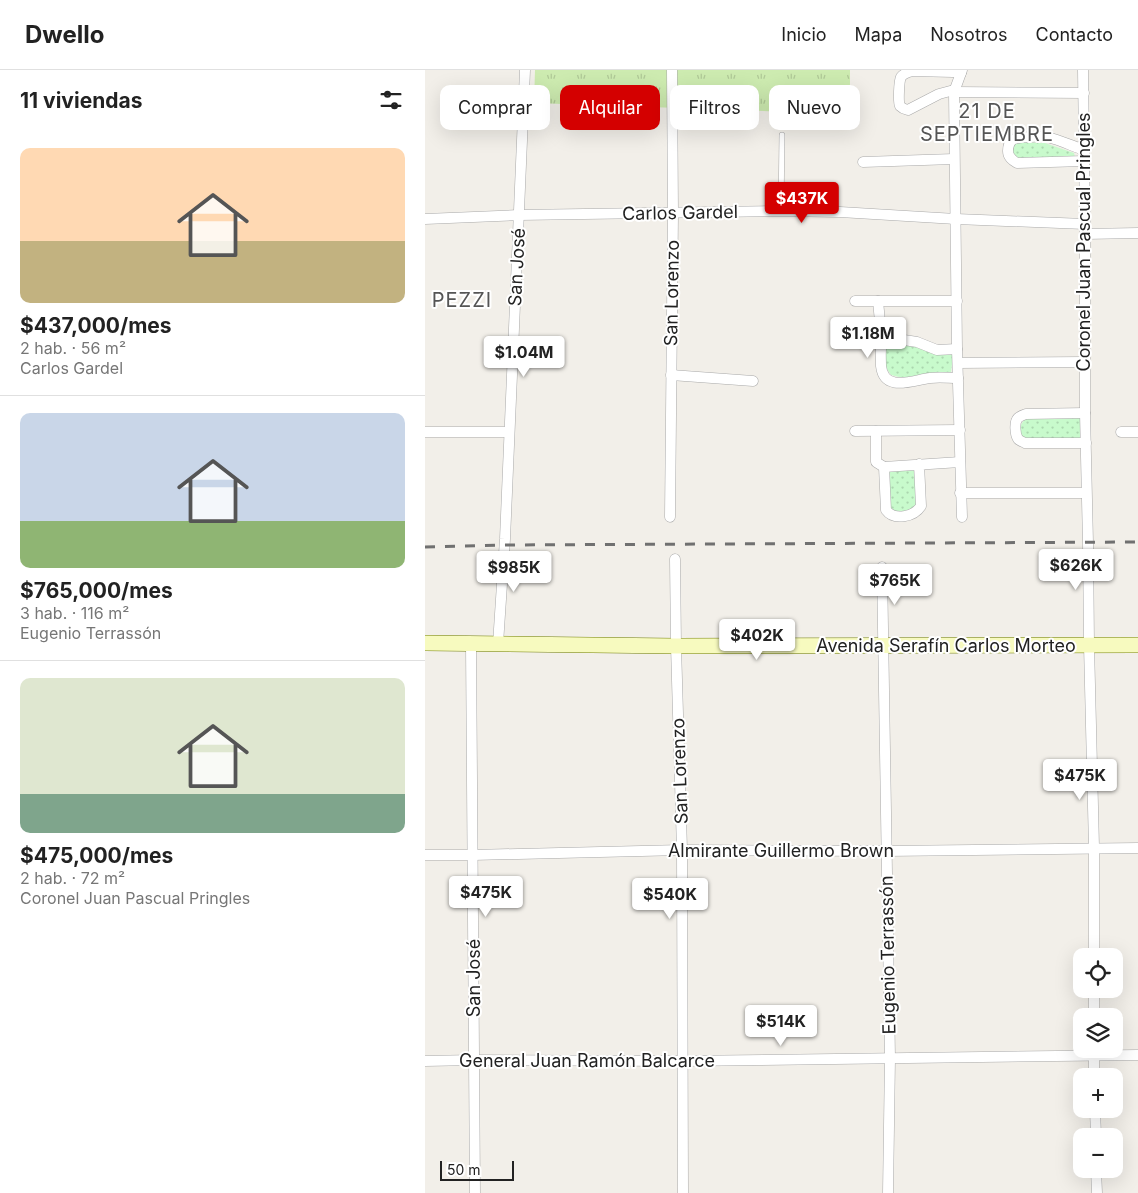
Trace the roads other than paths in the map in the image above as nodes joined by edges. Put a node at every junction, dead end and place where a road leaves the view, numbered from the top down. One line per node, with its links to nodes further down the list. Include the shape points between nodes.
1 (525, 70): 15 (street, San José)
2 (672, 70): 14 (street, San Lorenzo)
3 (1083, 70): 7 (street, Coronel Juan Pascual Pringles)
4 (961, 72): 5 (street); 6 (street)
5 (899, 73): 6 (street, via 899,102 904,109)
6 (954, 91): 7 (street); 10 (street)
7 (1084, 93): 9 (street, Coronel Juan Pascual Pringles)
8 (782, 136): 13 (lane)
9 (1084, 150): 11 (street, Coronel Juan Pascual Pringles); 11 (street, via 1043,137 1012,140 1008,154 1017,163)
10 (954, 159): 12 (street); 17 (street)
11 (1085, 161): 18 (street, Coronel Juan Pascual Pringles)
12 (863, 162)
13 (781, 211): 14 (street, Carlos Gardel); 17 (street, Carlos Gardel)
14 (673, 213): 15 (street, Carlos Gardel); 27 (street, San Lorenzo)
15 (519, 215): 16 (street, Carlos Gardel); 35 (street, San José)
16 (425, 218)
17 (956, 219): 18 (street, Carlos Gardel); 22 (street)
18 (1085, 229): 19 (street, Carlos Gardel); 25 (street, Coronel Juan Pascual Pringles)
19 (1138, 233)
20 (855, 301): 21 (street)
21 (878, 301): 22 (street); 23 (street)
22 (957, 301): 24 (street)
23 (882, 342): 24 (street, via 904,340 937,350); 28 (street, via 882,372 891,381)
24 (957, 348): 26 (street)
25 (1085, 362): 26 (street); 30 (street, Coronel Juan Pascual Pringles)
26 (958, 363): 28 (street)
27 (671, 375): 29 (street); 44 (street, San Lorenzo)
28 (958, 378): 31 (street)
29 (753, 381)
30 (1085, 414): 38 (street, Coronel Juan Pascual Pringles); 38 (street, via 1026,414 1016,420 1015,429 1019,440 1025,443)
31 (960, 430): 33 (street); 39 (street)
32 (855, 431): 33 (street)
33 (876, 431): 41 (street, via 876,462)
34 (425, 432): 35 (street)
35 (509, 432): 50 (street, San José)
36 (1121, 432): 37 (street)
37 (1138, 432)
38 (1086, 443): 43 (street, Coronel Juan Pascual Pringles)
39 (960, 462): 40 (street); 42 (street)
40 (919, 464): 41 (street); 41 (street, via 921,506 918,511 901,516 893,516 886,510)
41 (884, 467)
42 (960, 493): 43 (street); 45 (street)
43 (1086, 494): 54 (street, Coronel Juan Pascual Pringles)
44 (670, 517)
45 (962, 517)
46 (675, 559): 53 (street, San Lorenzo)
47 (882, 567): 51 (street, Eugenio Terrassón)
48 (425, 643): 49 (main road, Avenida Serafín Carlos Morteo)
49 (471, 644): 50 (main road, Avenida Serafín Carlos Morteo); 60 (street, San José)
50 (498, 644): 53 (main road, Avenida Serafín Carlos Morteo)
51 (883, 645): 53 (main road, Avenida Serafín Carlos Morteo); 54 (main road, Avenida Serafín Carlos Morteo); 58 (street, Eugenio Terrassón)
52 (1138, 645): 54 (main road, Avenida Serafín Carlos Morteo)
53 (676, 646): 57 (street, San Lorenzo)
54 (1089, 646): 55 (street, Coronel Juan Pascual Pringles)
55 (1094, 847): 56 (street, Almirante Guillermo Brown); 58 (street, Almirante Guillermo Brown); 61 (street, Coronel Juan Pascual Pringles)
56 (1138, 848)
57 (683, 850): 58 (street, Almirante Guillermo Brown); 60 (street, Almirante Guillermo Brown); 68 (street, San Lorenzo)
58 (886, 851): 65 (street, Eugenio Terrassón)
59 (425, 855): 60 (street, Almirante Guillermo Brown)
60 (473, 855): 66 (street, San José)
61 (1094, 948)
62 (1073, 1053): 65 (street, General Juan Ramón Balcarce)
63 (1123, 1054): 64 (street, General Juan Ramón Balcarce)
64 (1138, 1055)
65 (890, 1058): 68 (street, General Juan Ramón Balcarce); 72 (street, Eugenio Terrassón)
66 (474, 1060): 67 (street, General Juan Ramón Balcarce); 68 (street, General Juan Ramón Balcarce); 70 (street, San José)
67 (425, 1061)
68 (682, 1061): 71 (street, San Lorenzo)
69 (1096, 1178): 73 (street)
70 (475, 1193)
71 (683, 1193)
72 (888, 1193)
73 (1097, 1193)

